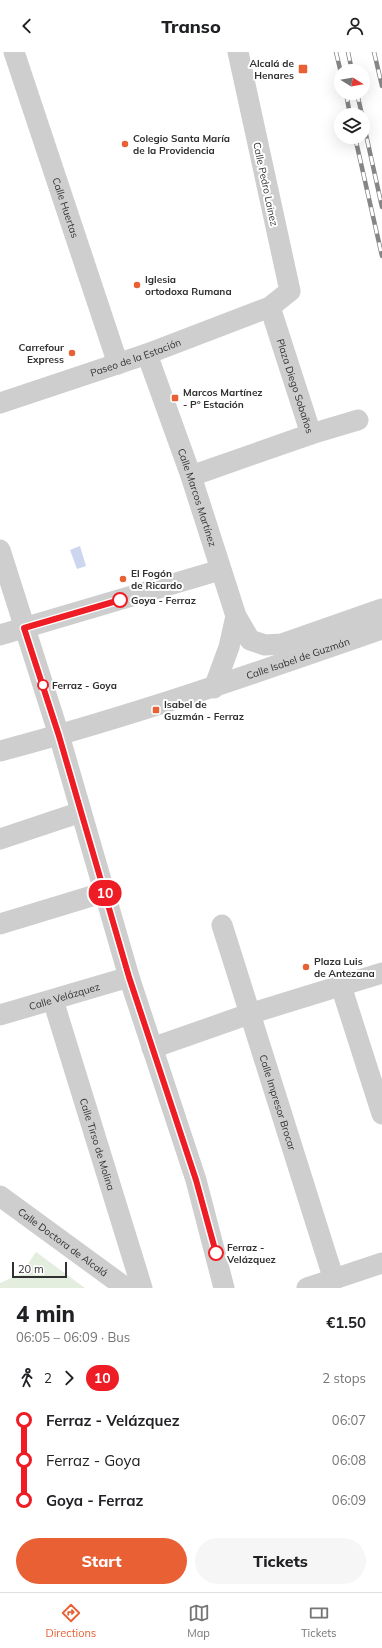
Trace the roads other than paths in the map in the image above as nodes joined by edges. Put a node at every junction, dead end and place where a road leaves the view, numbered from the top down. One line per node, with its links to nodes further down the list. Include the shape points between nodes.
1 (14, 52): 5 (street, Calle Huertas)
2 (238, 52): 3 (street, Calle Pedro Lainez, via 290,291)
3 (270, 307): 4 (street, Paseo de la Estación); 8 (street, Plaza Diego Sobaños)
4 (147, 354): 5 (street, Paseo de la Estación); 9 (street, Calle Marcos Martínez)
5 (118, 364): 6 (street, Paseo de la Estación)
6 (0, 403)
7 (358, 420): 8 (street)
8 (311, 434): 9 (street, Plaza Diego Sobaños)
9 (191, 476): 11 (street, Calle Marcos Martínez)
10 (0, 550): 14 (street)
11 (220, 570): 13 (street, Calle Marcos Martínez); 14 (street)
12 (382, 609): 17 (street, Calle Isabel de Guzmán, via 282,644 265,645)
13 (236, 616): 17 (street, Calle Marcos Martínez); 18 (street, via 229,647)
14 (24, 628): 16 (street); 19 (street)
15 (382, 629): 18 (street, Calle Isabel de Guzmán)
16 (0, 635)
17 (250, 640)
18 (214, 688): 19 (street, Calle Isabel de Guzmán)
19 (59, 736): 20 (street, Calle Isabel de Guzmán); 21 (street)
20 (0, 751)
21 (81, 812): 22 (street); 23 (street)
22 (0, 839)
23 (105, 892): 24 (street); 27 (street)
24 (0, 924)
25 (222, 925): 30 (street, Calle Impresor Brocar)
26 (382, 973): 28 (street)
27 (129, 977): 29 (street, Calle Velázquez); 32 (street)
28 (341, 986): 30 (street); 33 (street)
29 (53, 1000): 31 (street, Calle Velázquez); 38 (street, Calle Tirso de Molina)
30 (249, 1014): 32 (street); 36 (street, Calle Impresor Brocar)
31 (0, 1015)
32 (152, 1048): 39 (street, via 196,1180)
33 (382, 1114)
34 (0, 1196): 37 (street, Calle Doctora de Alcalá)
35 (382, 1263): 36 (street)
36 (334, 1280): 40 (street)
37 (126, 1288)
38 (142, 1288)
39 (224, 1288)
40 (307, 1288)

